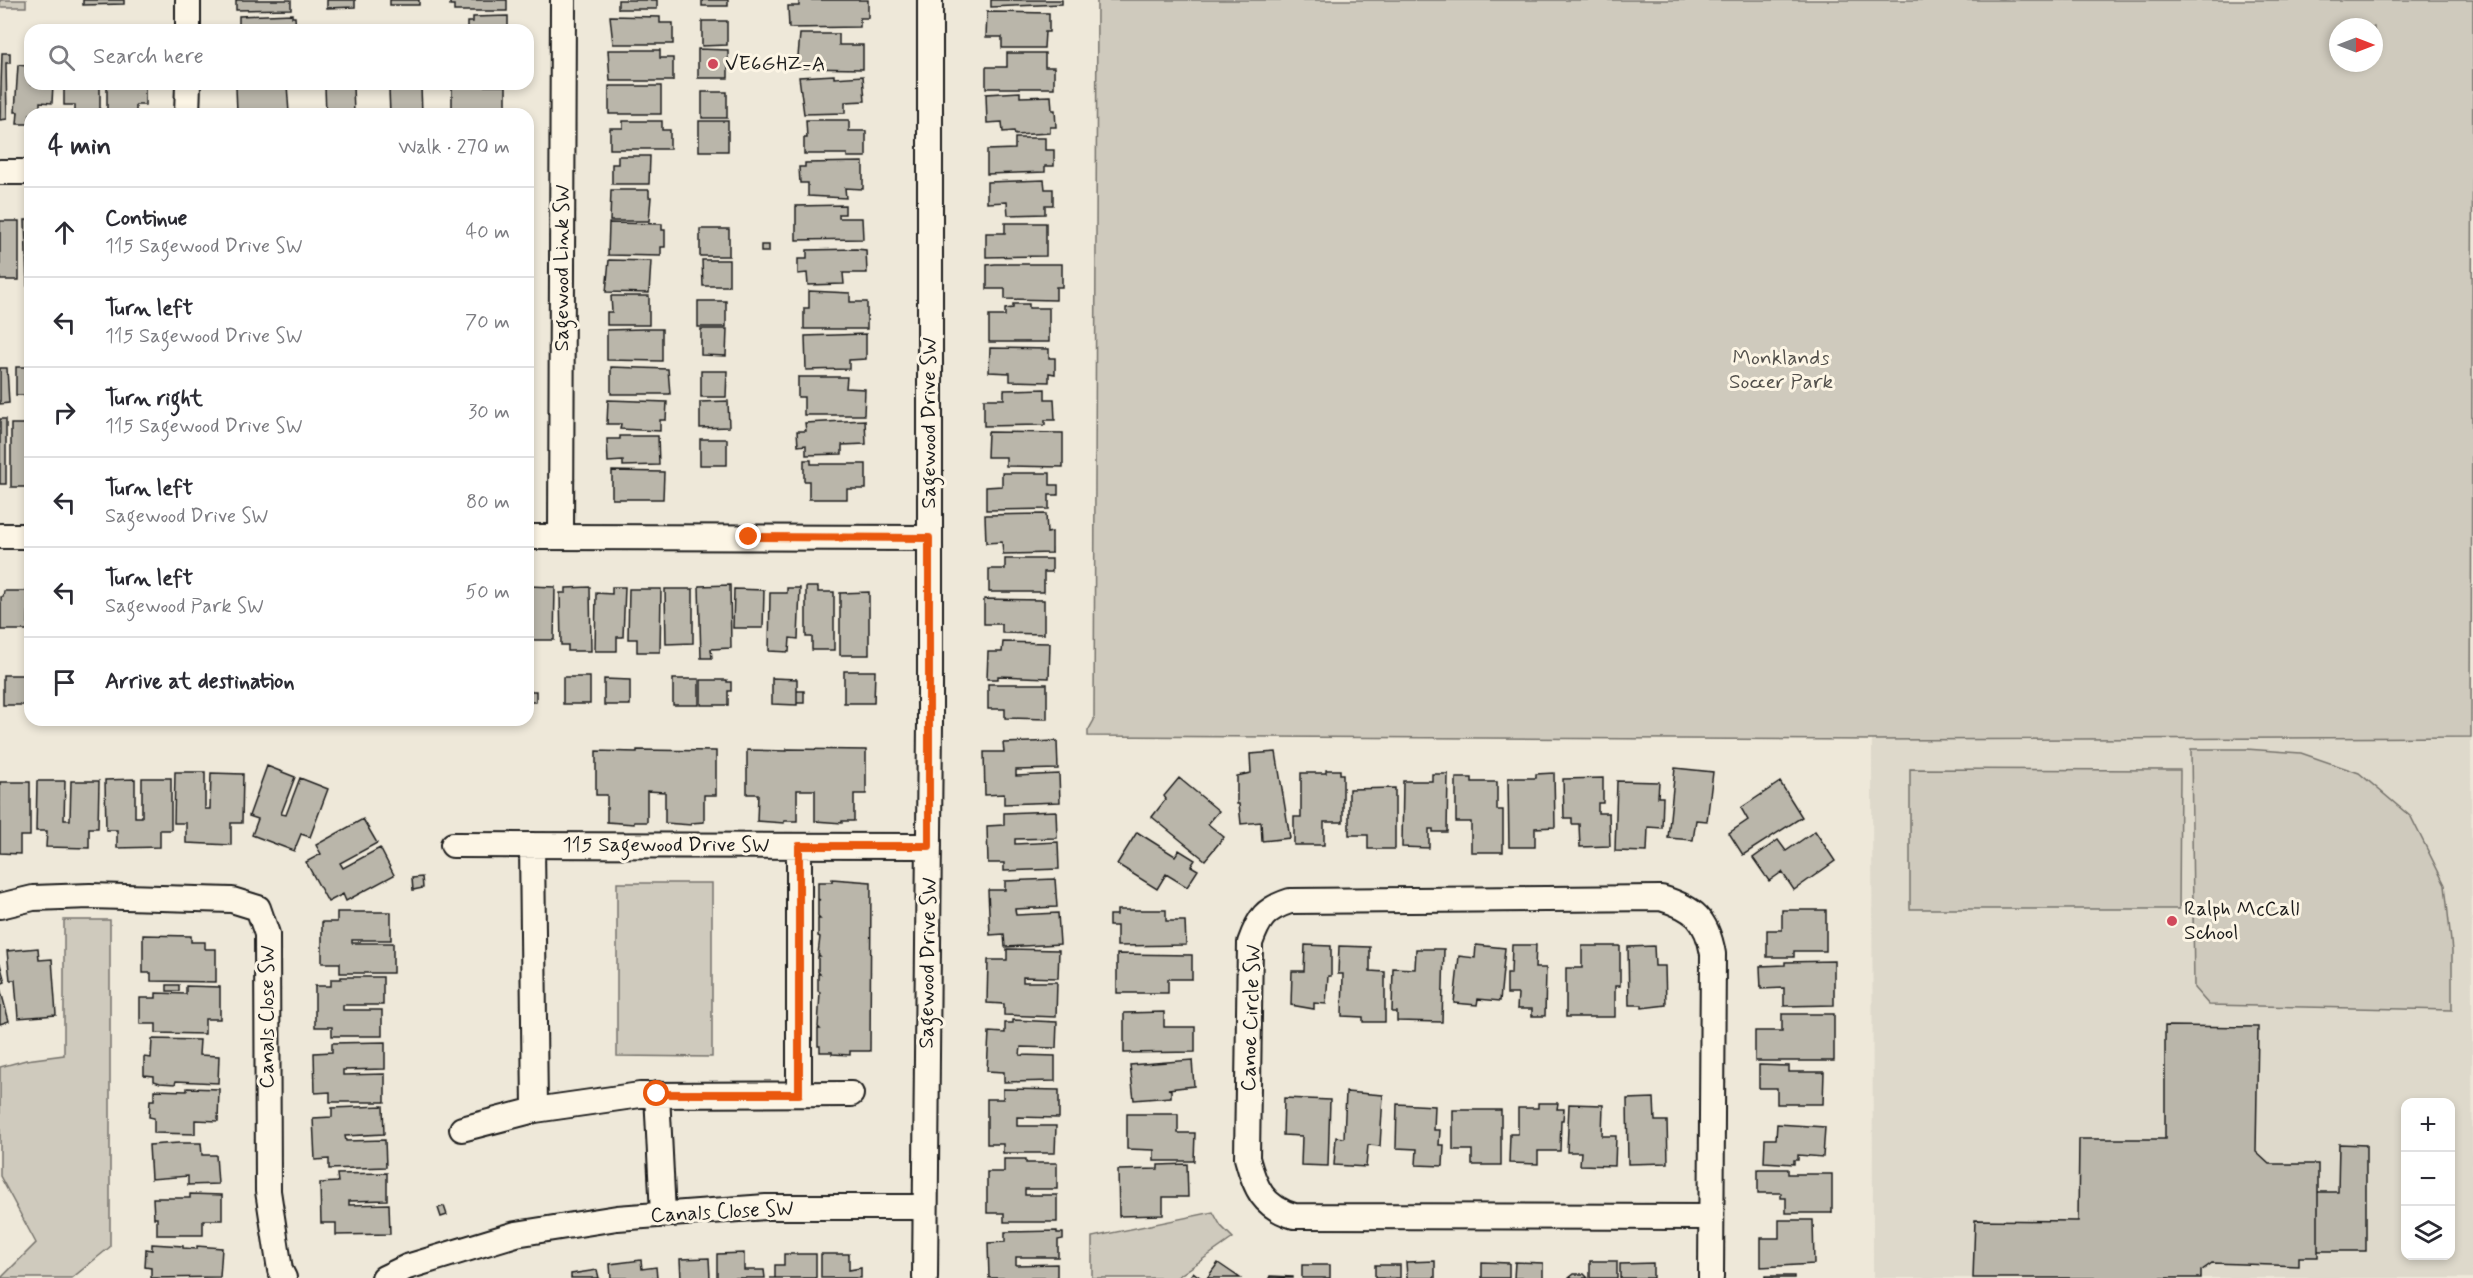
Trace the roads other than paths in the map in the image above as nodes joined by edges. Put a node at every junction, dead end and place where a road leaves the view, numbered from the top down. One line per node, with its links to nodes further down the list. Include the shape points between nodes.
1 (188, 0): 4 (street)
2 (563, 0): 12 (street, Sagewood Link SW)
3 (930, 0): 13 (street, Sagewood Drive SW)
4 (188, 24)
5 (188, 90): 6 (street)
6 (187, 108)
7 (0, 172): 8 (street)
8 (24, 172)
9 (0, 536): 10 (street)
10 (24, 536)
11 (534, 537): 12 (street)
12 (561, 537): 13 (street)
13 (929, 538): 17 (street, Sagewood Drive SW)
14 (453, 845): 15 (street, 115 Sagewood Drive SW)
15 (532, 845): 16 (street, 115 Sagewood Drive SW); 22 (street, 115 Sagewood Drive SW)
16 (799, 846): 17 (street, 115 Sagewood Drive SW); 20 (street, 115 Sagewood Drive SW)
17 (929, 846): 24 (street, Sagewood Drive SW)
18 (0, 906): 27 (street, Canals Close SW, via 33,898 90,896 232,900 258,908 267,934 268,1191)
19 (657, 1094): 20 (street); 22 (street); 25 (street)
20 (799, 1094): 21 (street)
21 (851, 1094)
22 (535, 1110): 23 (street)
23 (462, 1129)
24 (925, 1207): 25 (street, Canals Close SW, via 766,1207); 29 (street, Sagewood Drive SW)
25 (663, 1214): 28 (street, Canals Close SW, via 516,1234)
26 (1711, 1217): 26 (street, Canoe Circle SW, via 1713,954 1710,937 1699,917 1683,905 1661,898 1290,901 1263,915 1250,943 1246,1158 1252,1180 1277,1211 1294,1216); 30 (street, Canoe Circle SW)
27 (284, 1278)
28 (384, 1278)
29 (925, 1278)
30 (1711, 1278)

